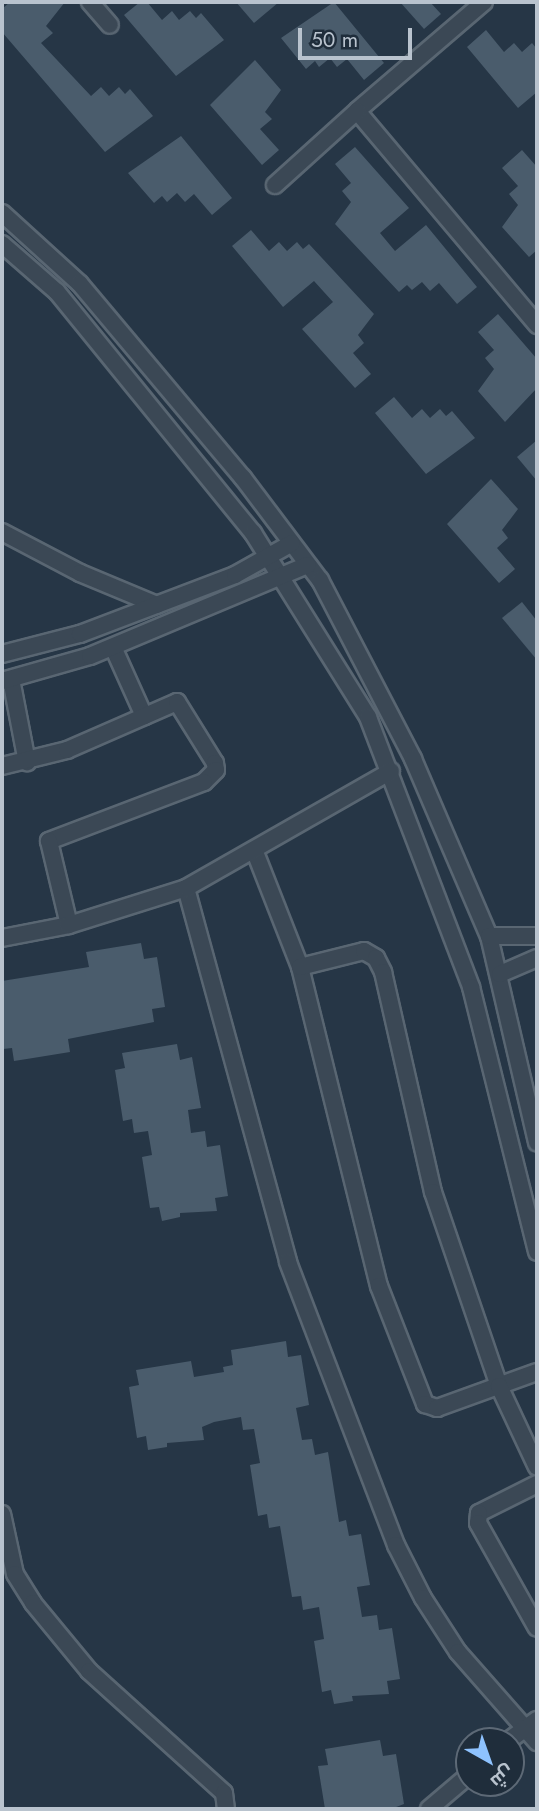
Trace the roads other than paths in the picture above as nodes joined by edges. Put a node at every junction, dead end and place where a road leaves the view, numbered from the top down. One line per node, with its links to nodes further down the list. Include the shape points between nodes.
1 (90, 2): 3 (street)
2 (484, 2): 4 (street)
3 (110, 25)
4 (357, 111): 5 (street); 8 (street)
5 (275, 185)
6 (2, 213): 10 (street, via 80,284)
7 (2, 244): 11 (street, via 57,292)
8 (537, 325)
9 (2, 532): 14 (street, via 80,573)
10 (292, 543): 11 (street); 12 (street)
11 (269, 558): 13 (street); 14 (street)
12 (308, 565): 13 (street); 25 (street, via 413,760)
13 (281, 578): 15 (street); 21 (street, via 368,717)
14 (156, 605): 16 (street, via 80,634)
15 (113, 647): 17 (street); 18 (street)
16 (2, 654)
17 (7, 680): 19 (street)
18 (144, 716): 19 (street, via 68,750); 24 (street, via 180,703 216,770 194,787 49,841)
19 (27, 762): 20 (street)
20 (2, 766)
21 (391, 771): 22 (street); 32 (street, via 471,987)
22 (255, 852): 23 (street); 29 (street)
23 (186, 888): 24 (street); 39 (street, via 288,1262 396,1545 451,1643)
24 (69, 925): 27 (street)
25 (489, 936): 26 (street); 30 (street)
26 (537, 936)
27 (2, 938)
28 (537, 958): 30 (street)
29 (300, 967): 34 (street, via 364,951 376,958 383,972 433,1192); 34 (street, via 379,1286 425,1404 437,1408)
30 (500, 974): 31 (street)
31 (537, 1143)
32 (537, 1252)
33 (537, 1372): 34 (street)
34 (499, 1386): 35 (street)
35 (537, 1467)
36 (537, 1484): 38 (street, via 480,1513 478,1523)
37 (2, 1514): 42 (street, via 15,1574 33,1604 89,1671 224,1793)
38 (537, 1628)
39 (531, 1724): 40 (street)
40 (537, 1742)
41 (455, 1787): 43 (street)
42 (226, 1809)
43 (429, 1809)

